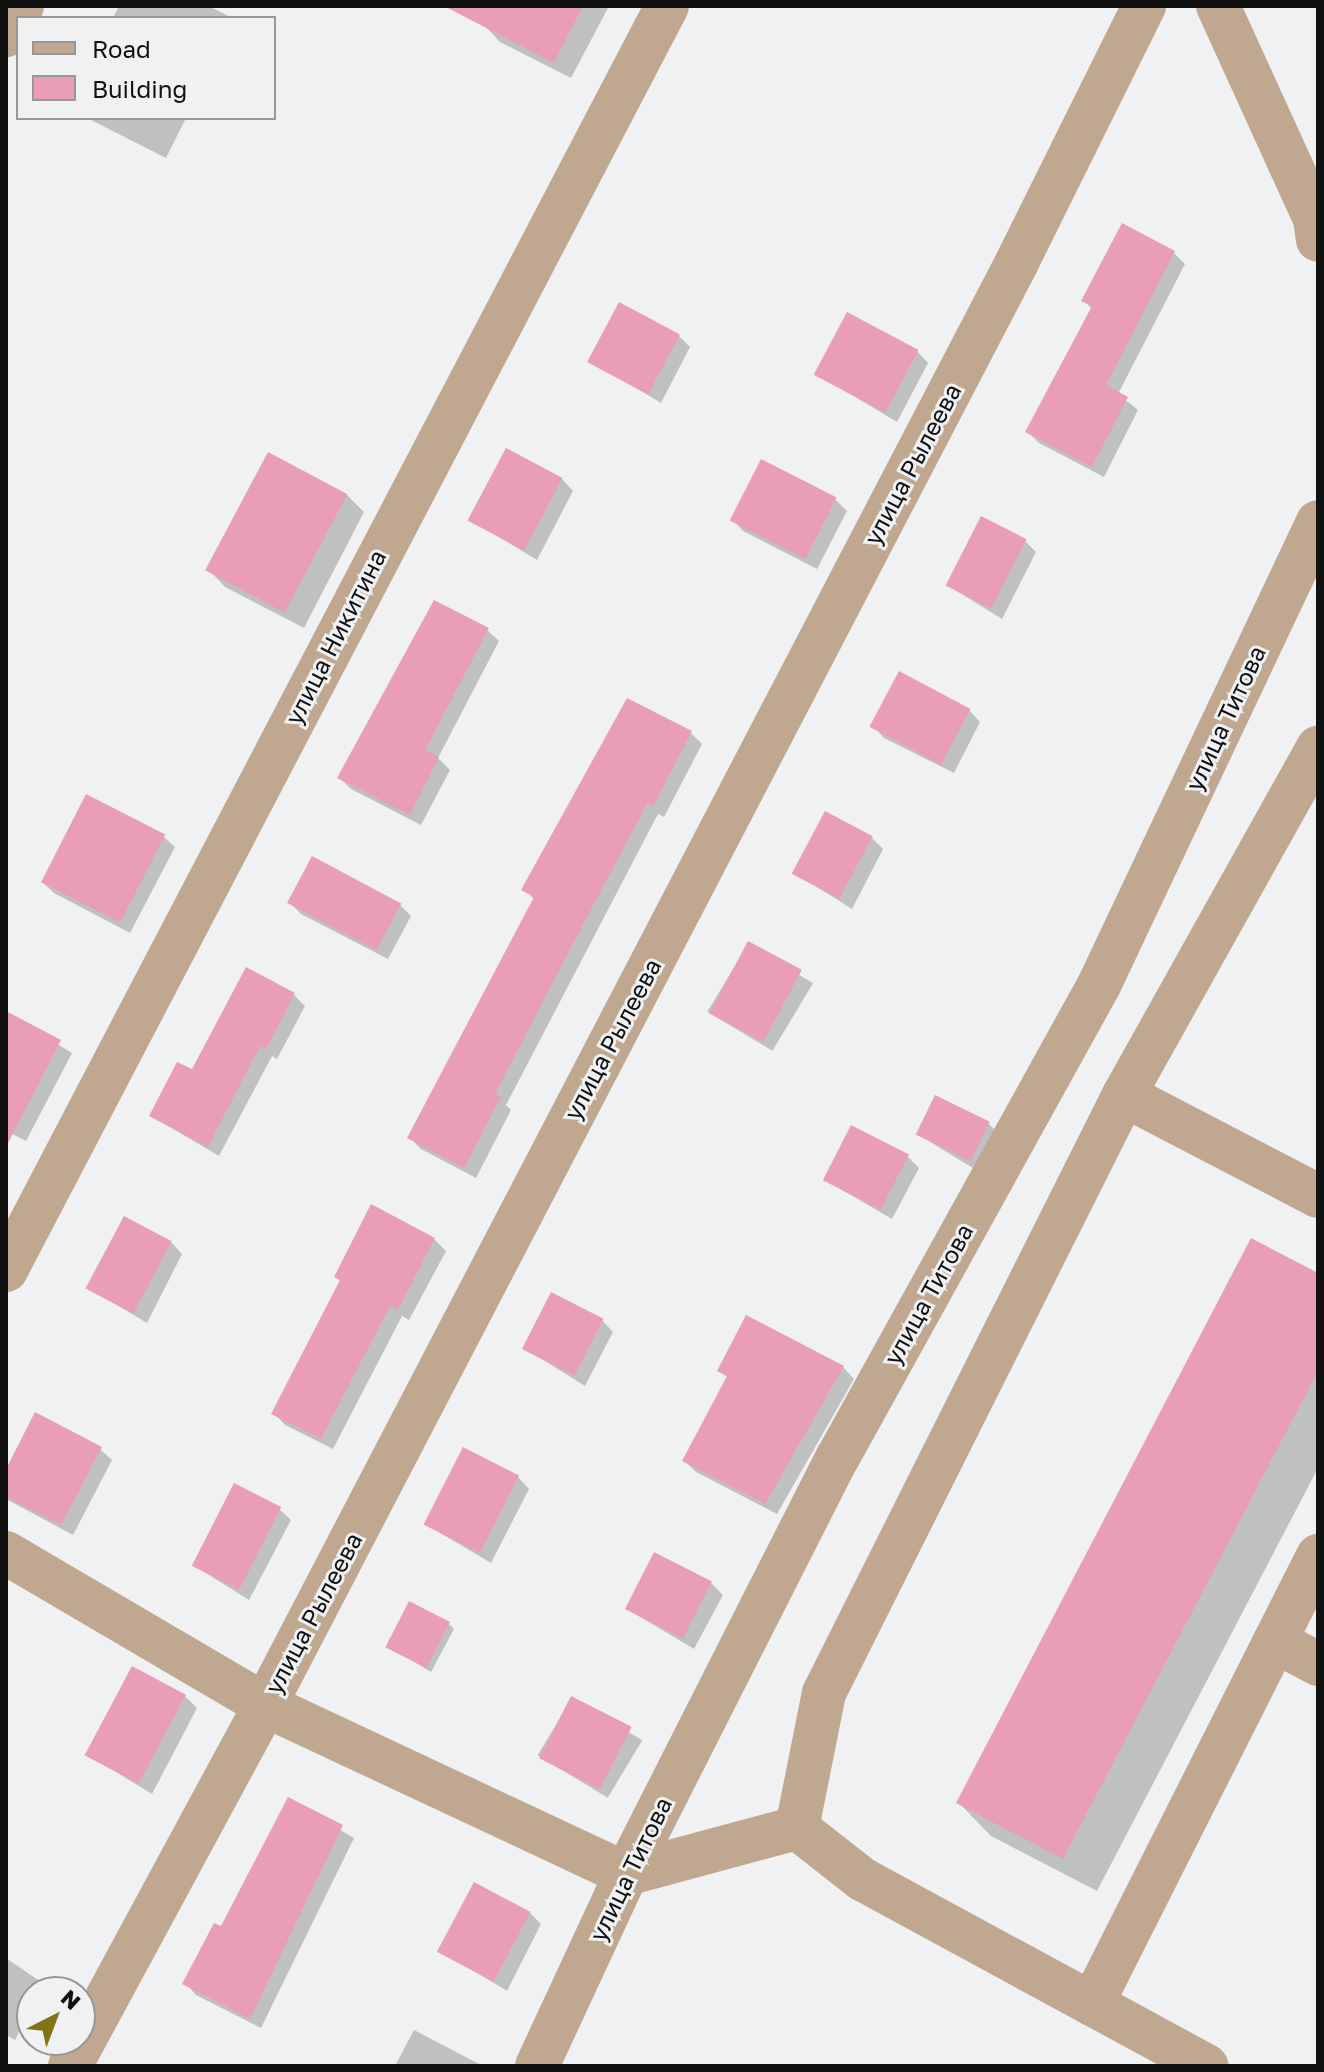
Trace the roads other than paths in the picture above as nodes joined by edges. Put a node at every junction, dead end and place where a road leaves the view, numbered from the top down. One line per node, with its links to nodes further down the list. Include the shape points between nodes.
1 (667, 6): 11 (street, улица Никитина)
2 (1144, 6): 16 (street, улица Рылеева, via 1017,262)
3 (1218, 6): 6 (street, via 1315,219)
4 (16, 17): 5 (street)
5 (6, 35)
6 (1318, 240)
7 (1318, 522): 18 (street, улица Титова, via 1099,985 838,1457)
8 (1318, 748): 9 (street)
9 (1124, 1095): 10 (street); 17 (street, via 824,1693)
10 (1318, 1196)
11 (6, 1270)
12 (6, 1553): 16 (street)
13 (1318, 1556): 14 (street)
14 (1275, 1641): 15 (street); 19 (street)
15 (1318, 1664)
16 (265, 1705): 18 (street); 20 (street, улица Рылеева)
17 (797, 1828): 18 (street); 19 (street, via 862,1879)
18 (626, 1874): 21 (street, улица Титова)
19 (1092, 2004): 22 (street)
20 (70, 2066)
21 (537, 2066)
22 (1206, 2066)

